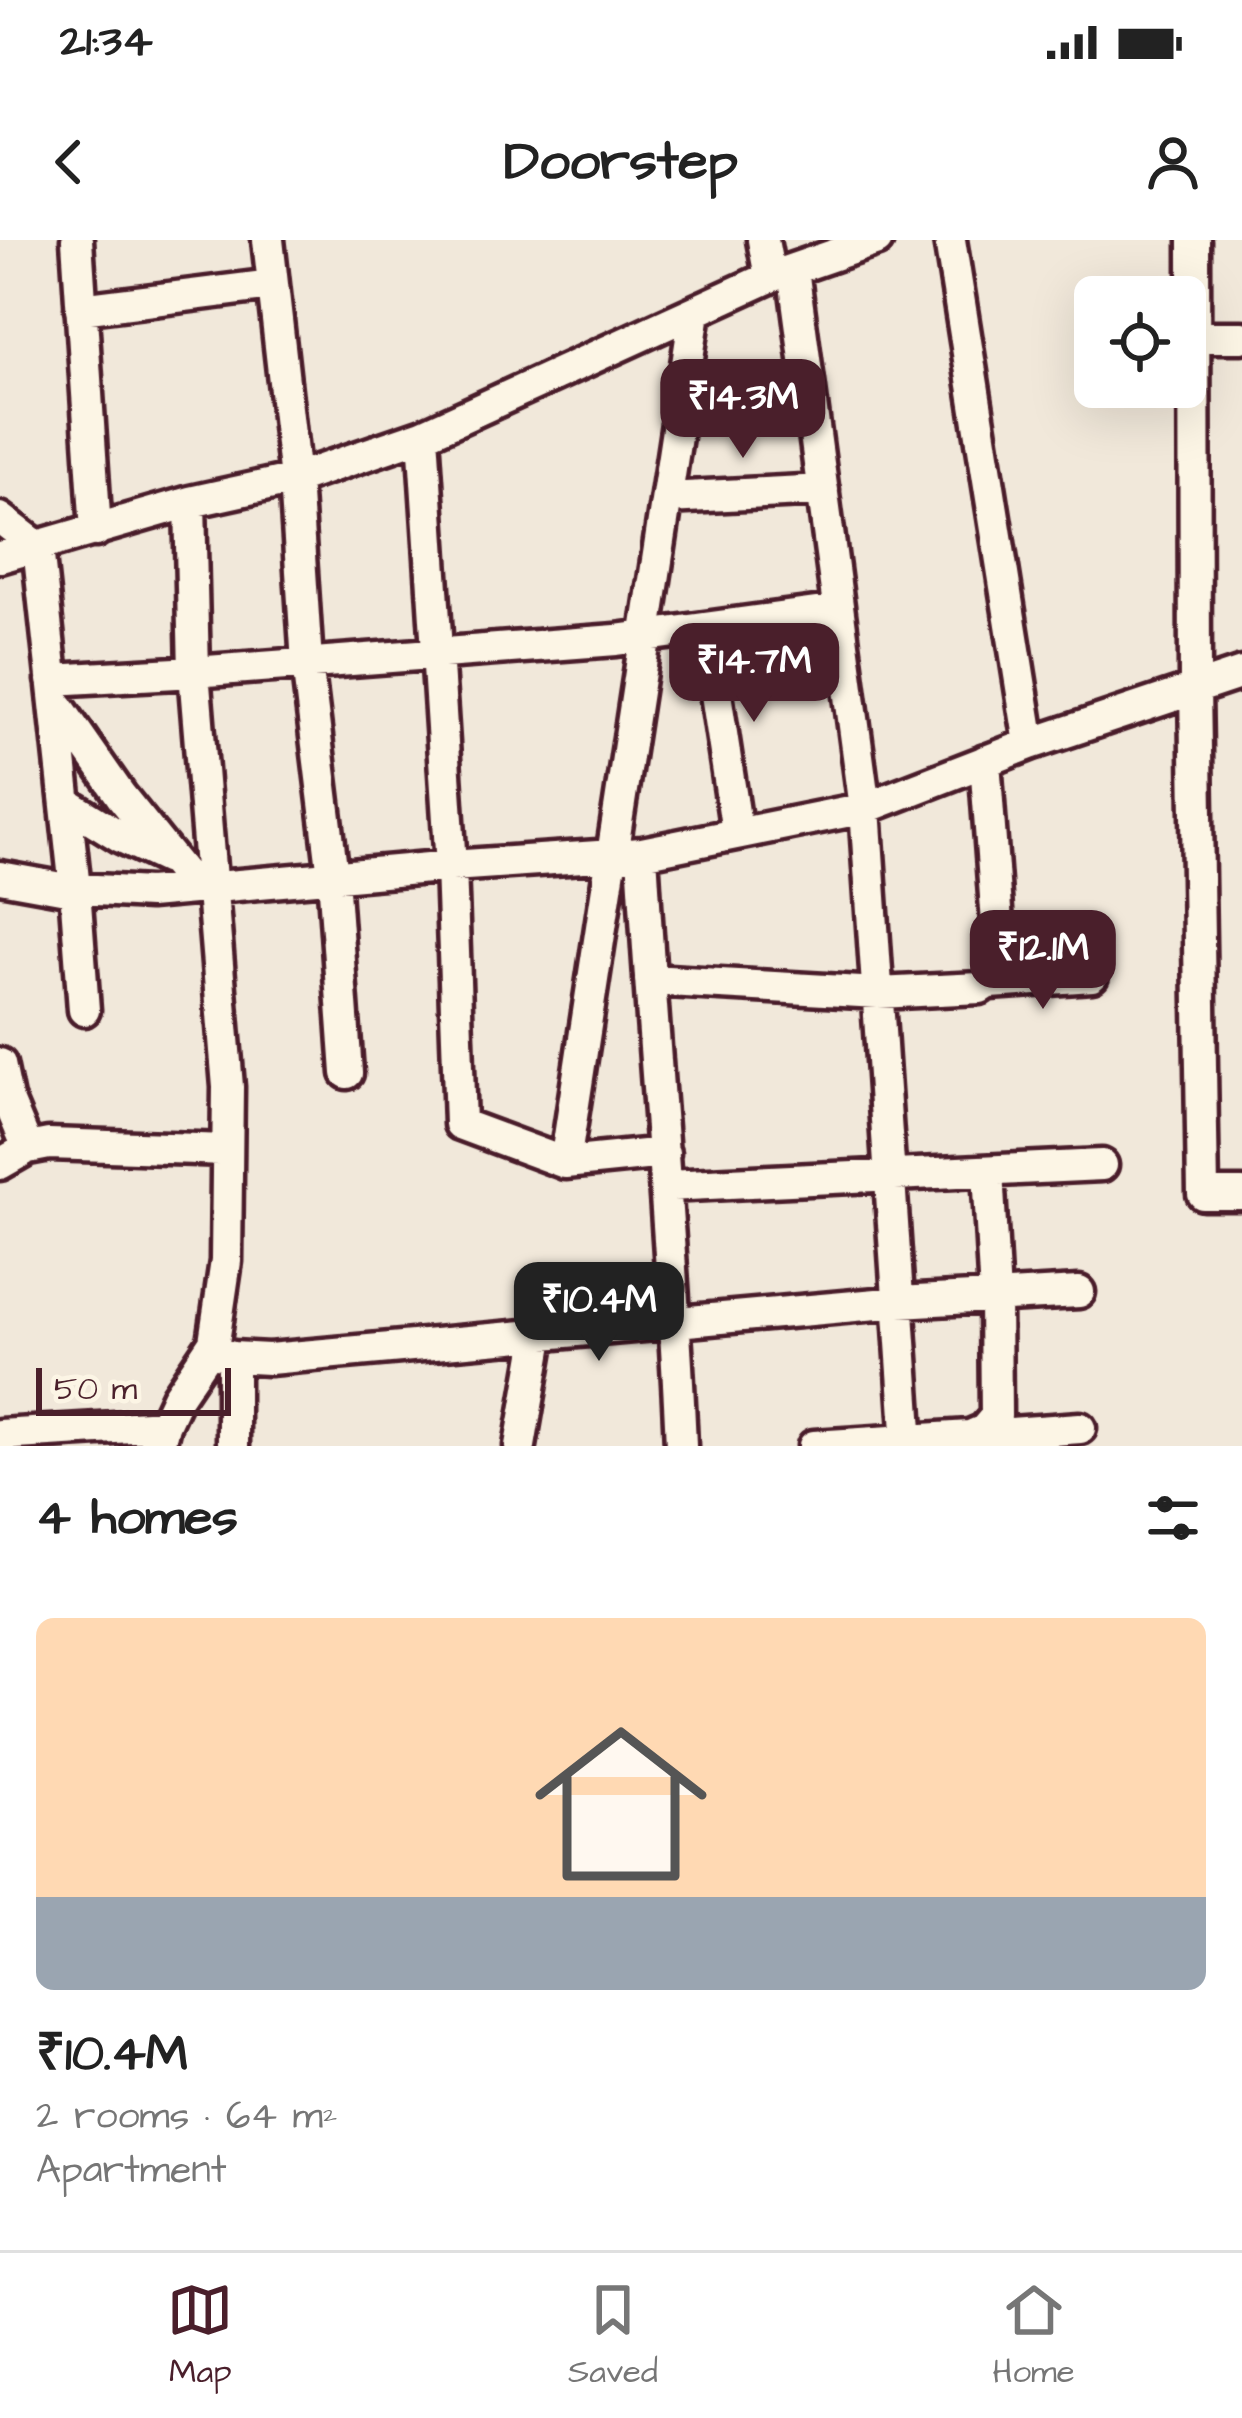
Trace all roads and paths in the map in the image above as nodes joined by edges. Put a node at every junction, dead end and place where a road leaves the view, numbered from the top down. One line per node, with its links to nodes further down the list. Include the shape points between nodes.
1 (76, 240): 10 (street)
2 (268, 240): 9 (street)
3 (764, 240): 7 (street)
4 (877, 240): 7 (street)
5 (950, 240): 33 (street)
6 (1194, 240): 8 (street)
7 (782, 273): 11 (street); 17 (street)
8 (1194, 276)
9 (272, 285): 10 (street); 16 (street)
10 (81, 309): 21 (street)
11 (695, 312): 15 (street); 18 (street)
12 (1206, 337): 13 (street)
13 (1242, 338)
14 (1194, 408): 31 (street)
15 (423, 435): 16 (street); 27 (street)
16 (295, 479): 19 (street); 28 (street)
17 (823, 490): 18 (street); 24 (street)
18 (667, 499): 26 (street)
19 (190, 502): 21 (street); 29 (street)
20 (0, 518): 22 (street)
21 (96, 531): 22 (street)
22 (38, 547): 23 (street); 32 (street)
23 (0, 557)
24 (838, 610): 25 (street); 36 (street)
25 (706, 628): 26 (street); 37 (street)
26 (647, 636): 27 (street); 38 (street)
27 (439, 653): 28 (street); 40 (street)
28 (307, 663): 29 (street); 41 (street)
29 (194, 672): 32 (street); 44 (street)
30 (1242, 673): 31 (street)
31 (1195, 688): 33 (street); 61 (street, via 1203,1194)
32 (53, 690): 35 (street); 39 (street)
33 (1030, 744): 34 (street)
34 (985, 761): 36 (street); 47 (street, via 999,950)
35 (66, 803): 39 (street); 43 (street)
36 (865, 808): 37 (street); 48 (street)
37 (737, 832): 38 (street)
38 (627, 853): 40 (street); 46 (street); 55 (street)
39 (173, 861): 44 (street)
40 (451, 866): 41 (street); 55 (street, via 460,1124)
41 (333, 876): 44 (street); 51 (street)
42 (0, 877): 43 (street)
43 (75, 889): 44 (street); 49 (street)
44 (203, 889): 53 (street, via 228,1087)
45 (1092, 976): 47 (street)
46 (650, 980): 48 (street); 54 (street)
47 (990, 983): 48 (street)
48 (878, 993): 59 (street)
49 (84, 1010)
50 (0, 1064): 52 (street)
51 (347, 1073)
52 (28, 1148): 53 (street); 56 (street)
53 (227, 1150): 67 (street)
54 (664, 1153): 55 (street); 60 (street)
55 (565, 1163)
56 (0, 1164)
57 (1102, 1165): 58 (street)
58 (988, 1171): 59 (street); 63 (street)
59 (891, 1175): 60 (street); 64 (street)
60 (667, 1186): 65 (street)
61 (1242, 1194)
62 (1078, 1292): 63 (street)
63 (994, 1297): 64 (street); 71 (street, via 996,1416)
64 (899, 1303): 65 (street); 72 (street)
65 (676, 1324): 66 (street); 75 (street)
66 (539, 1336): 67 (street, via 269,1358); 74 (street)
67 (221, 1354): 70 (street, via 177,1397); 73 (street)
68 (1080, 1428): 71 (street)
69 (0, 1435): 70 (street)
70 (162, 1436)
71 (970, 1436): 72 (street)
72 (908, 1443): 76 (street)
73 (232, 1446)
74 (520, 1446)
75 (681, 1446)
76 (814, 1446)

